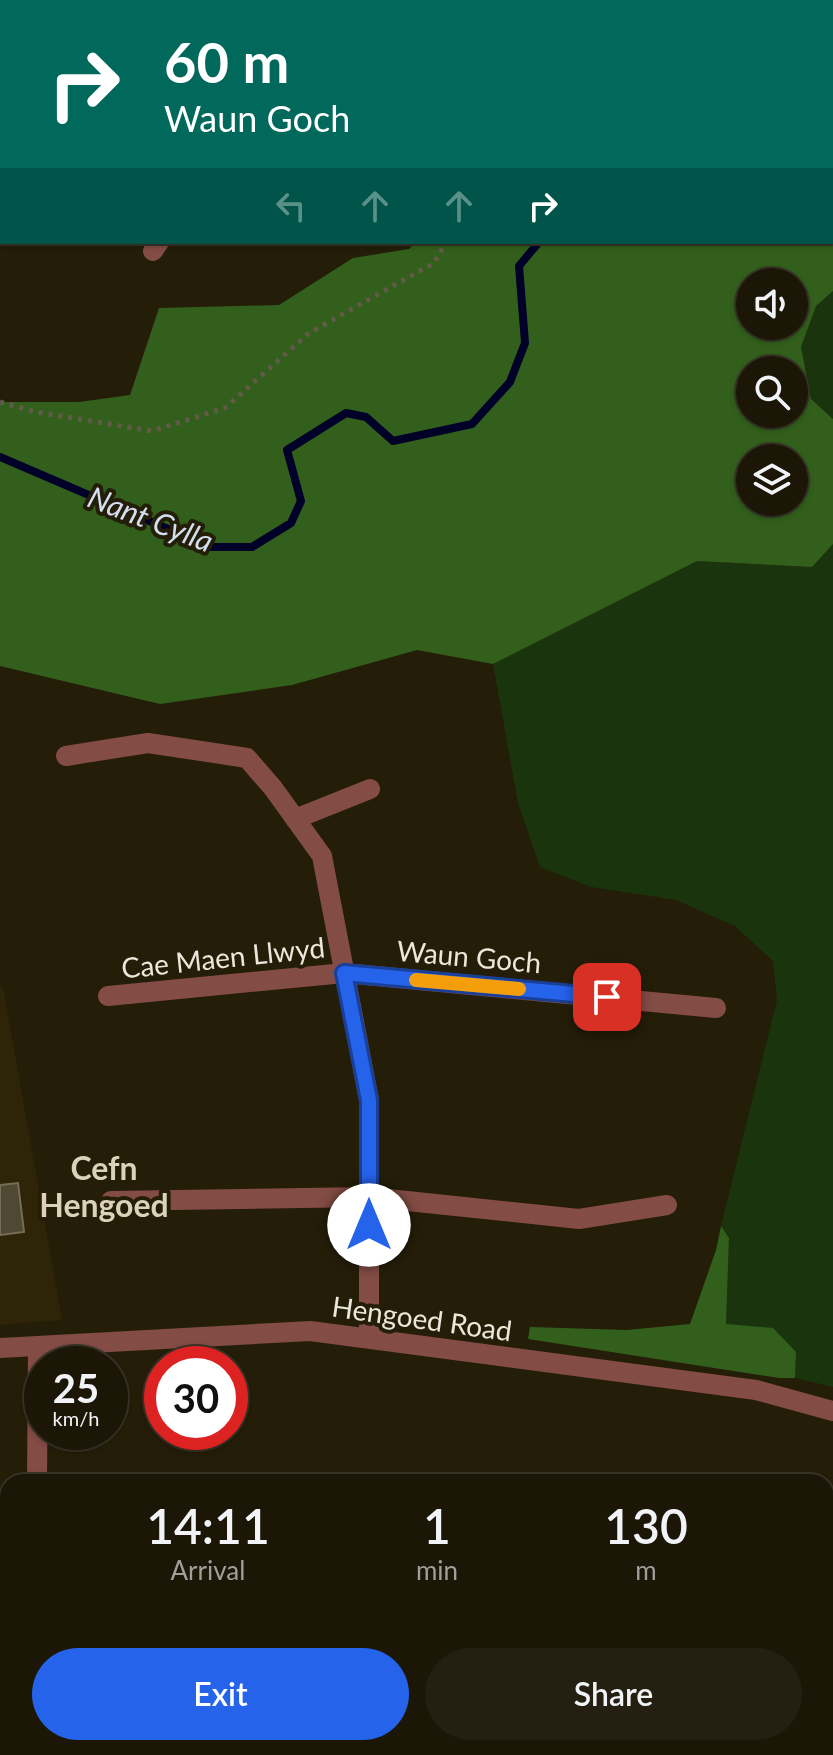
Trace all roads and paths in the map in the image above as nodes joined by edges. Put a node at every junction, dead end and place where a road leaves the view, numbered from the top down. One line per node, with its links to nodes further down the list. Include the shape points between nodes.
1 (445, 244): 2 (path, via 434,263 309,333 225,408 152,431)
2 (0, 402)
3 (66, 756): 5 (street, via 148,743 247,758)
4 (370, 789): 5 (street)
5 (295, 819): 6 (street, via 322,856)
6 (344, 973): 7 (street, Cae Maen Llwyd); 8 (street, Waun Goch); 9 (street, via 369,1100)
7 (108, 996)
8 (716, 1008)
9 (369, 1197): 10 (street); 11 (street, via 579,1219); 12 (street)
10 (111, 1201)
11 (667, 1205)
12 (369, 1339): 13 (street, Hengoed Road, via 310,1331); 16 (street, Hengoed Road, via 756,1390)
13 (38, 1346)
14 (24, 1347): 15 (street, Hengoed Road)
15 (0, 1348)
16 (833, 1411)
17 (37, 1450): 18 (street)
18 (37, 1474)

